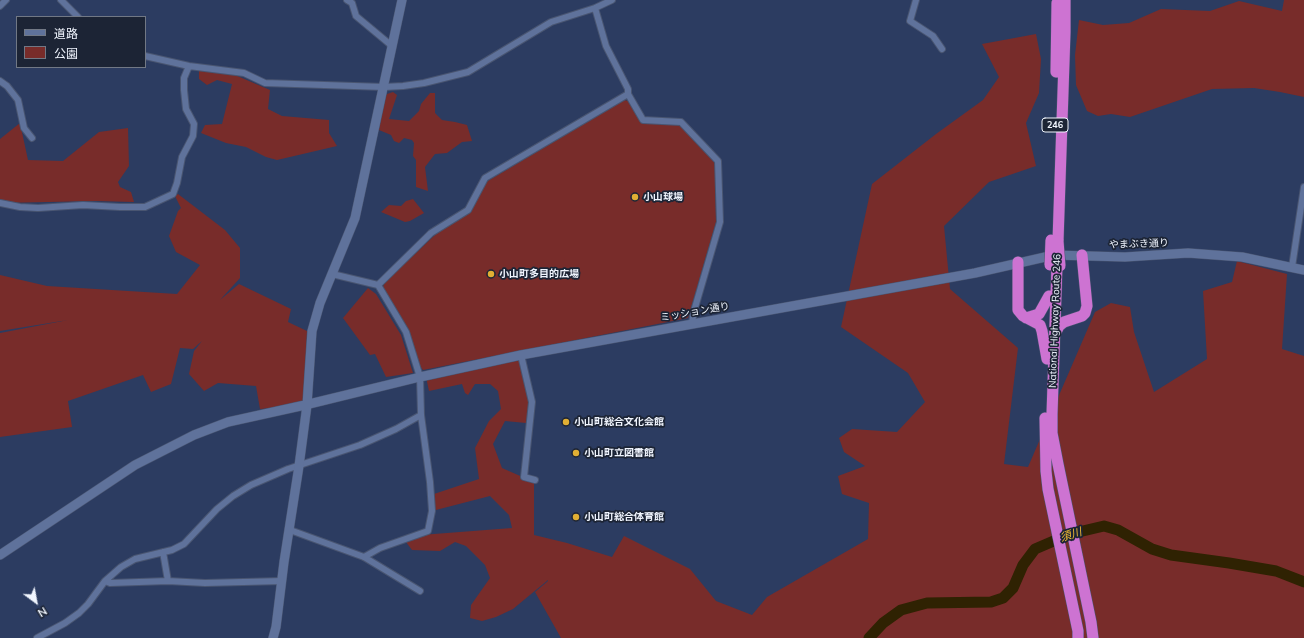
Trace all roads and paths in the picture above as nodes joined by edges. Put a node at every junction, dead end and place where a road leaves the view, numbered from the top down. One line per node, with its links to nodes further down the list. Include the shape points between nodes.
1 (6, 0): 10 (street)
2 (61, 0): 12 (street)
3 (347, 0): 13 (street, via 352,3 356,16)
4 (402, 0): 13 (street)
5 (612, 0): 9 (street)
6 (916, 0): 14 (street, via 910,21 933,36)
7 (1057, 0): 23 (highway, National Highway Route 246 / 246)
8 (1065, 0): 23 (highway, National Highway Route 246 / 246, via 1066,32)
9 (602, 2): 11 (street)
10 (0, 6)
11 (595, 8): 18 (street, via 551,22 468,72 424,83); 19 (street, via 606,46 628,89)
12 (77, 16)
13 (392, 46): 18 (street)
14 (942, 49)
15 (146, 56): 16 (street)
16 (189, 66): 18 (street, via 244,73 265,83); 22 (street, via 184,78 184,90 186,109 194,124 193,136 182,157 173,194 146,206 83,204 38,208)
17 (0, 80): 20 (street, via 18,100 24,128)
18 (384, 87): 30 (street, via 354,218)
19 (628, 94): 31 (street, via 485,178 468,210 431,234); 35 (street, via 643,120 681,122 718,161 720,222)
20 (32, 138)
21 (1304, 187): 27 (street)
22 (0, 203)
23 (1055, 241): 26 (highway, bridge)
24 (1082, 255): 25 (street, やまぶき通り, via 1054,255); 27 (street, やまぶき通り, via 1125,257 1188,253 1242,257); 34 (highway, via 1087,306 1085,313)
25 (1018, 262): 29 (street, やまぶき通り); 33 (highway, via 1018,310)
26 (1056, 265): 32 (highway, National Highway Route 246); 34 (highway, via 1060,308 1065,316); 36 (highway, National Highway Route 246)
27 (1292, 267): 28 (street, やまぶき通り)
28 (1304, 270)
29 (975, 273): 35 (street, ミッション通り)
30 (332, 274): 31 (street); 40 (street, via 312,331)
31 (378, 285): 39 (street, via 406,332)
32 (1049, 296): 33 (highway, via 1041,312); 38 (highway, National Highway Route 246)
33 (1026, 318): 38 (highway, via 1038,323 1041,328)
34 (1075, 319): 36 (highway, via 1064,322)
35 (692, 323): 37 (street, ミッション通り)
36 (1055, 334): 55 (highway, National Highway Route 246, via 1052,433)
37 (521, 355): 39 (street, ミッション通り); 43 (street, via 532,402 524,477)
38 (1047, 359): 52 (highway, National Highway Route 246, via 1046,471)
39 (420, 377): 40 (street, ミッション通り); 41 (street)
40 (307, 405): 42 (street); 46 (street, ミッション通り, via 228,422 194,434 135,465)
41 (421, 416): 42 (street, via 360,445); 47 (street, via 432,511 428,531 380,548)
42 (299, 466): 44 (street); 45 (street, via 251,485 217,509 184,544)
43 (535, 480)
44 (290, 530): 47 (street); 48 (street)
45 (163, 552): 49 (street, via 135,559); 50 (street)
46 (0, 555)
47 (364, 557): 51 (street)
48 (282, 580): 50 (street, via 205,583); 54 (street)
49 (105, 581): 50 (street); 53 (street, via 79,613)
50 (168, 581)
51 (420, 591)
52 (1078, 634)
53 (37, 638)
54 (273, 638)
55 (1093, 638)

